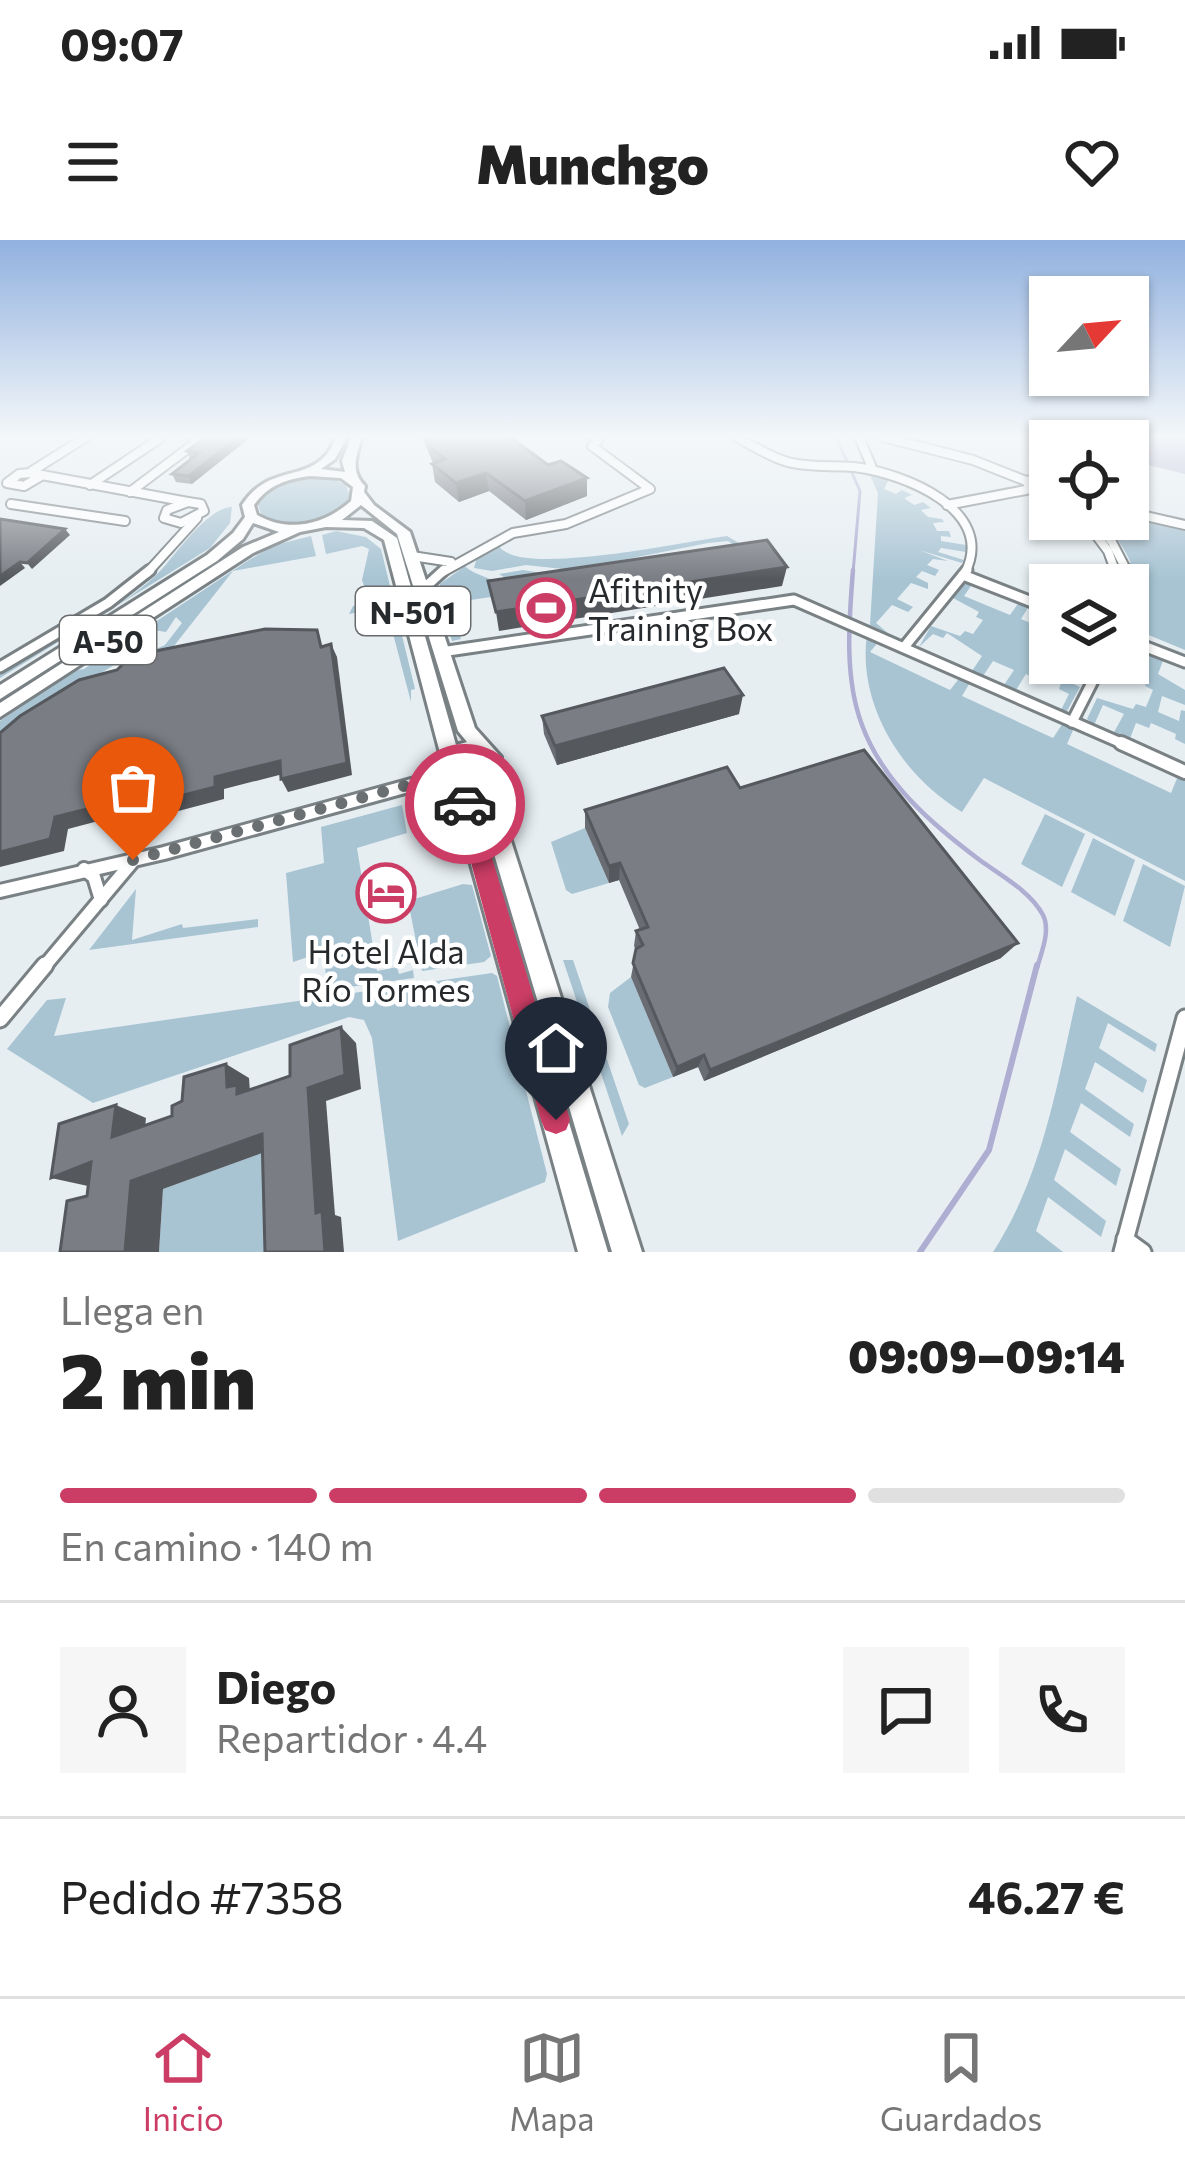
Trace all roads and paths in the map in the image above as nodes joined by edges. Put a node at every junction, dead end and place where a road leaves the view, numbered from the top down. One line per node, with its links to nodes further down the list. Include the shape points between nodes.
1 (33, 484): 15 (street, via 157,500)
2 (84, 484): 9 (street)
3 (140, 484): 10 (street)
4 (268, 484): 17 (highway, via 248,505)
5 (355, 484): 11 (highway)
6 (644, 484): 26 (street, via 650,489 566,524 513,532)
7 (911, 484): 14 (street)
8 (1021, 484): 14 (street)
9 (88, 485): 10 (street)
10 (130, 492): 12 (street)
11 (360, 494): 21 (highway, via 350,510); 25 (highway, N-501, via 398,526)
12 (188, 502): 15 (street); 18 (street, via 204,507)
13 (10, 504): 19 (street)
14 (947, 505): 27 (street, via 974,544)
15 (167, 510): 20 (street, via 164,518)
16 (1149, 515): 22 (street)
17 (251, 517): 23 (highway); 36 (highway, A-50, via 228,546)
18 (197, 518): 20 (street); 24 (street)
19 (125, 521)
20 (173, 523): 24 (street)
21 (324, 523): 23 (highway); 39 (highway, N-501, via 367,524 394,544)
22 (1185, 523)
23 (299, 528): 36 (highway, A-50, via 248,550)
24 (181, 541): 34 (street, via 112,600)
25 (412, 556): 26 (street); 28 (highway, N-501)
26 (454, 562): 28 (street)
27 (965, 573): 29 (street); 31 (street)
28 (422, 590): 32 (highway, N-501)
29 (1029, 598)
30 (1149, 643): 33 (street)
31 (904, 646): 32 (street, via 808,604 779,602); 37 (street)
32 (441, 652): 38 (highway, N-501)
33 (1185, 658)
34 (0, 667)
35 (1091, 684): 37 (street)
36 (1, 702)
37 (1072, 722): 40 (street)
38 (478, 747): 39 (highway); 41 (highway, N-501, via 492,757)
39 (449, 753): 42 (highway, via 440,768)
40 (1185, 772)
41 (489, 776): 42 (highway); 51 (highway, N-501, via 488,800)
42 (450, 782): 43 (street); 50 (highway)
43 (133, 860): 44 (street); 46 (street)
44 (84, 868): 45 (street); 46 (street)
45 (0, 891)
46 (101, 900): 48 (street)
47 (1185, 1018): 49 (street)
48 (0, 1019)
49 (1123, 1245): 52 (street)
50 (593, 1252)
51 (627, 1252)
52 (1143, 1252)

